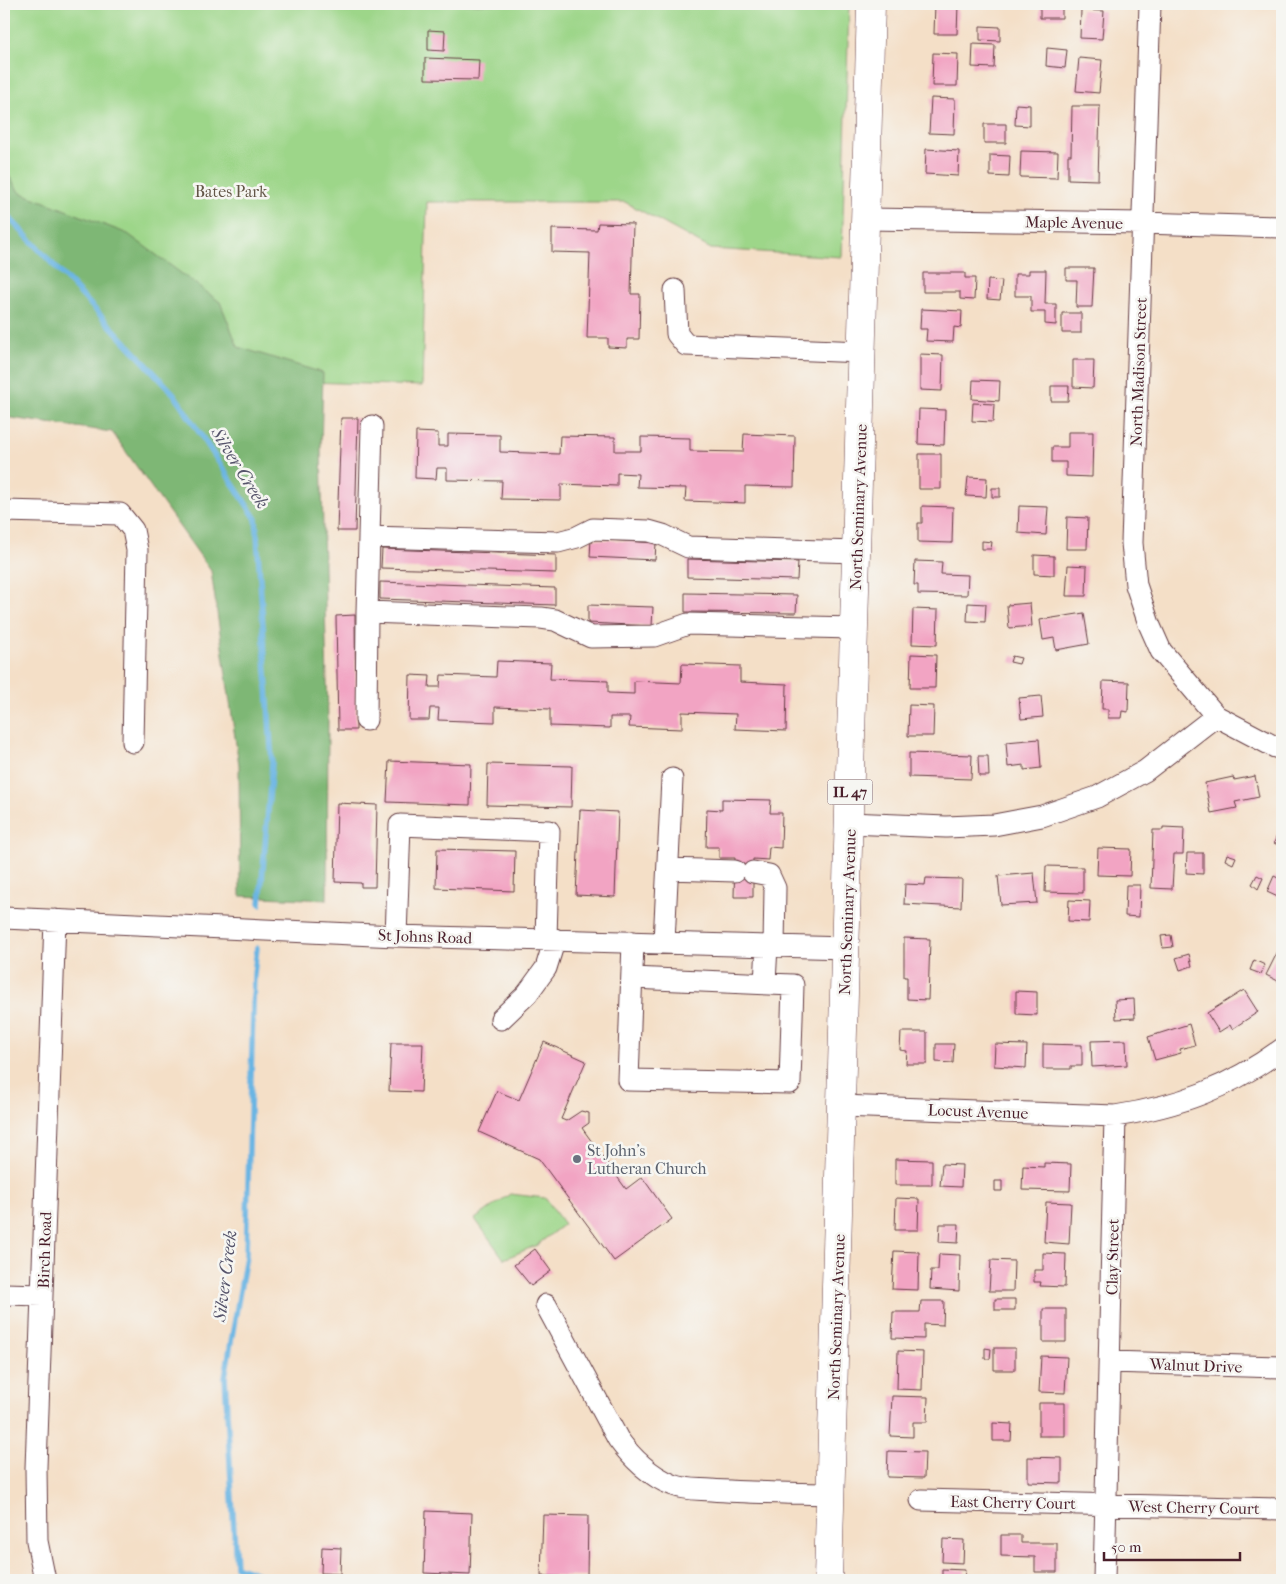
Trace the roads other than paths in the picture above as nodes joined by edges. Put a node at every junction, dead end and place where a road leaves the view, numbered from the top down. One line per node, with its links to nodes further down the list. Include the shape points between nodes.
1 (871, 4): 3 (main road, North Seminary Avenue / IL 47)
2 (1150, 4): 4 (street, North Madison Street)
3 (866, 219): 4 (street, Maple Avenue); 7 (main road, North Seminary Avenue / IL 47)
4 (1142, 223): 5 (street, Maple Avenue); 14 (street, North Madison Street, via 1132,543 1136,585 1161,651)
5 (1282, 227)
6 (675, 290): 7 (street, via 676,334 686,345)
7 (862, 352): 11 (main road, North Seminary Avenue / IL 47)
8 (372, 426): 10 (street)
9 (4, 511): 16 (street, via 120,514 134,530 137,550)
10 (369, 536): 11 (street, via 558,542 593,528 649,530 688,547); 12 (street)
11 (856, 552): 13 (main road, North Seminary Avenue / IL 47)
12 (367, 612): 13 (street, via 541,618 555,620 591,637 654,636 688,624); 15 (street)
13 (854, 628): 19 (main road, North Seminary Avenue / IL 47)
14 (1216, 716): 17 (street); 19 (street, via 1145,771 1097,797 1042,816 994,825 946,827)
15 (366, 720)
16 (133, 742)
17 (1282, 749)
18 (672, 779): 20 (street)
19 (849, 823): 28 (main road, North Seminary Avenue / IL 47)
20 (668, 868): 26 (street); 27 (street, via 769,875 775,888)
21 (4, 918): 22 (street, St Johns Road)
22 (55, 920): 23 (street, St Johns Road); 36 (street, Birch Road)
23 (396, 936): 24 (street, St Johns Road); 24 (street, via 400,826 548,831)
24 (550, 939): 25 (street, St Johns Road); 31 (street, via 546,968 527,994)
25 (634, 942): 26 (street, St Johns Road); 29 (street)
26 (664, 942): 27 (street, St Johns Road)
27 (770, 946): 28 (street, St Johns Road); 30 (street)
28 (846, 948): 33 (main road, North Seminary Avenue / IL 47)
29 (632, 978): 30 (street); 30 (street, via 628,1080 790,1083 793,985)
30 (765, 983)
31 (501, 1019)
32 (1282, 1048): 34 (street, via 1228,1083 1185,1101)
33 (841, 1106): 34 (street, Locust Avenue); 40 (main road, North Seminary Avenue / IL 47)
34 (1115, 1116): 38 (street, Clay Street)
35 (4, 1294): 36 (street)
36 (42, 1296): 44 (street, Birch Road, via 36,1468 37,1541)
37 (546, 1306): 40 (street, via 618,1438 634,1459 658,1476 687,1489)
38 (1110, 1362): 39 (street, Walnut Drive); 42 (street, Clay Street)
39 (1282, 1368)
40 (831, 1494): 45 (main road, North Seminary Avenue / IL 47)
41 (921, 1500): 42 (street, East Cherry Court)
42 (1106, 1504): 43 (street, West Cherry Court); 46 (street, Clay Street)
43 (1282, 1509)
44 (45, 1580)
45 (828, 1580)
46 (1104, 1580)

